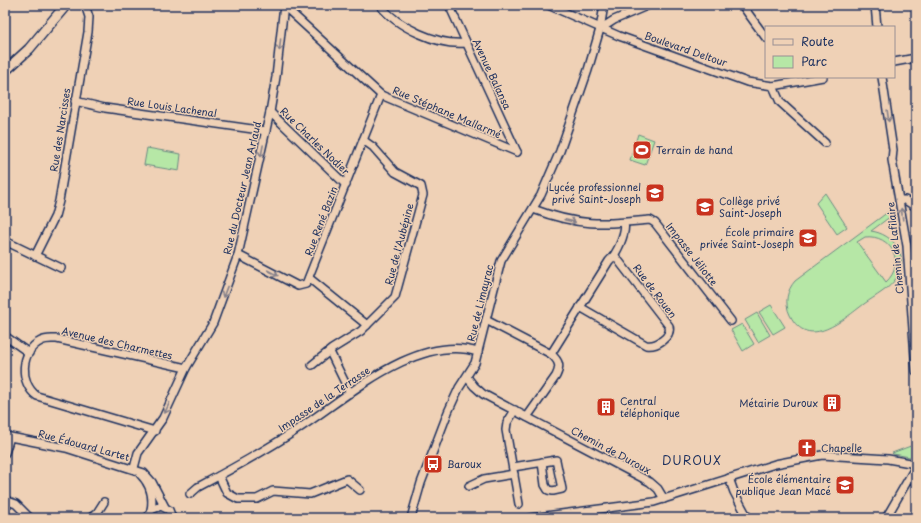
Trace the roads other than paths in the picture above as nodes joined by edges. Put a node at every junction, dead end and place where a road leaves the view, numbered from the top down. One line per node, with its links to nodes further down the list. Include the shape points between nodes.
1 (66, 5): 17 (main road, via 29,49)
2 (85, 5): 23 (street, Rue des Narcisses, via 89,23)
3 (284, 5): 22 (street, Rue Stéphane Mallarmé); 24 (street, Rue du Docteur Jean Arlaud, one-way to 24)
4 (380, 5): 14 (street, via 397,21 426,37 454,43)
5 (449, 5): 14 (street, Avenue Balansa)
6 (548, 5): 12 (street, Boulevard Deltour)
7 (604, 5): 12 (street, Rue de Limayrac)
8 (649, 5): 12 (street)
9 (742, 5): 13 (street)
10 (875, 5): 11 (street)
11 (877, 26)
12 (600, 29): 21 (street, Boulevard Deltour, via 747,82); 32 (street, Rue de Limayrac, via 560,151)
13 (765, 37)
14 (466, 42): 28 (street, Avenue Balansa)
15 (916, 58): 16 (street)
16 (895, 62)
17 (5, 71)
18 (814, 78): 20 (street, Boulevard Deltour)
19 (882, 78): 30 (street, Chemin de Lafilaire, one-way to 30, via 893,150 892,160)
20 (795, 80): 21 (street, Boulevard Deltour)
21 (773, 86): 27 (street, via 780,102)
22 (381, 95): 26 (street, Rue René Bazin); 28 (street, Rue Stéphane Mallarmé)
23 (75, 101): 25 (street, Rue Louis Lachenal, via 105,108); 36 (street, Rue des Narcisses, via 59,201)
24 (270, 112): 25 (street, Rue du Docteur Jean Arlaud); 29 (street, Rue Charles Nodier)
25 (266, 130): 35 (street, Rue du Docteur Jean Arlaud, one-way to 35)
26 (363, 140): 29 (street, Rue René Bazin); 44 (street, Rue de l'Aubépine, via 373,147 394,172 417,182 423,195 395,297)
27 (825, 143)
28 (517, 152)
29 (346, 185): 39 (street, Rue René Bazin)
30 (900, 200): 31 (street, via 905,200); 40 (street, Chemin de Lafilaire, one-way to 30)
31 (916, 207)
32 (533, 209): 33 (street, Impasse Jéliotte, one-way to 33, via 577,222); 42 (street, Rue de Limayrac, via 501,261)
33 (624, 223): 37 (street, via 626,229 616,248); 43 (street, Impasse Jéliotte, via 650,220 655,223)
34 (5, 242): 36 (street)
35 (238, 255): 39 (street, one-way to 39, via 298,286 306,284); 51 (street, Rue du Docteur Jean Arlaud, one-way to 51, via 213,323)
36 (36, 256): 38 (street)
37 (615, 256): 41 (street, via 609,261); 41 (street, Rue de Rouen, via 669,326 668,335 655,345 646,345)
38 (61, 268)
39 (309, 278): 44 (street)
40 (913, 293): 52 (street, Chemin de Lafilaire)
41 (580, 307): 49 (street)
42 (486, 320): 47 (street, Rue de Limayrac); 49 (street)
43 (731, 320)
44 (368, 325): 46 (street, Rue de l'Aubépine)
45 (5, 336): 48 (street)
46 (330, 352): 50 (street, Rue de l'Aubépine); 54 (street)
47 (478, 352): 53 (street, Rue de Limayrac); 54 (street, Impasse de la Terrasse, via 451,348 433,351 386,370)
48 (29, 353): 51 (street, Avenue des Charmettes, via 41,341 57,339); 57 (street, via 25,359 24,376 30,391 37,396)
49 (551, 354): 56 (street, via 557,359 559,370)
50 (312, 366)
51 (186, 368): 57 (street, Rue du Docteur Jean Arlaud, one-way to 57)
52 (916, 371)
53 (467, 377): 55 (street, Chemin de Duroux, via 478,391); 78 (street, Rue de Limayrac, via 448,412 421,483)
54 (350, 393): 64 (street, Impasse de la Terrasse, via 299,429)
55 (515, 410): 56 (street, Chemin de Duroux); 63 (street, via 506,430)
56 (527, 417): 69 (street, Chemin de Duroux, via 650,482)
57 (155, 431): 62 (street, Rue du Docteur Jean Arlaud, via 138,453)
58 (7, 437): 59 (street); 62 (street, Rue Édouard Lartet, via 66,448)
59 (5, 453)
60 (542, 462): 63 (street)
61 (916, 465): 65 (street, via 888,459 827,454 775,464); 81 (street)
62 (135, 469): 73 (street, via 148,476); 74 (street, via 150,489 153,501)
63 (513, 470): 66 (street); 72 (street)
64 (219, 476): 67 (street, via 227,493 238,499 257,499 273,491 310,494 347,479); 68 (street, Impasse de la Terrasse)
65 (729, 478): 69 (street); 80 (street)
66 (469, 486)
67 (360, 490)
68 (190, 494)
69 (664, 499): 79 (street)
70 (5, 500): 76 (street, via 16,504)
71 (104, 502): 77 (street)
72 (519, 504)
73 (164, 507): 74 (street, via 158,506); 75 (street)
74 (149, 516)
75 (173, 517)
76 (30, 518)
77 (90, 518)
78 (411, 518)
79 (530, 518)
80 (748, 518)
81 (886, 518)

